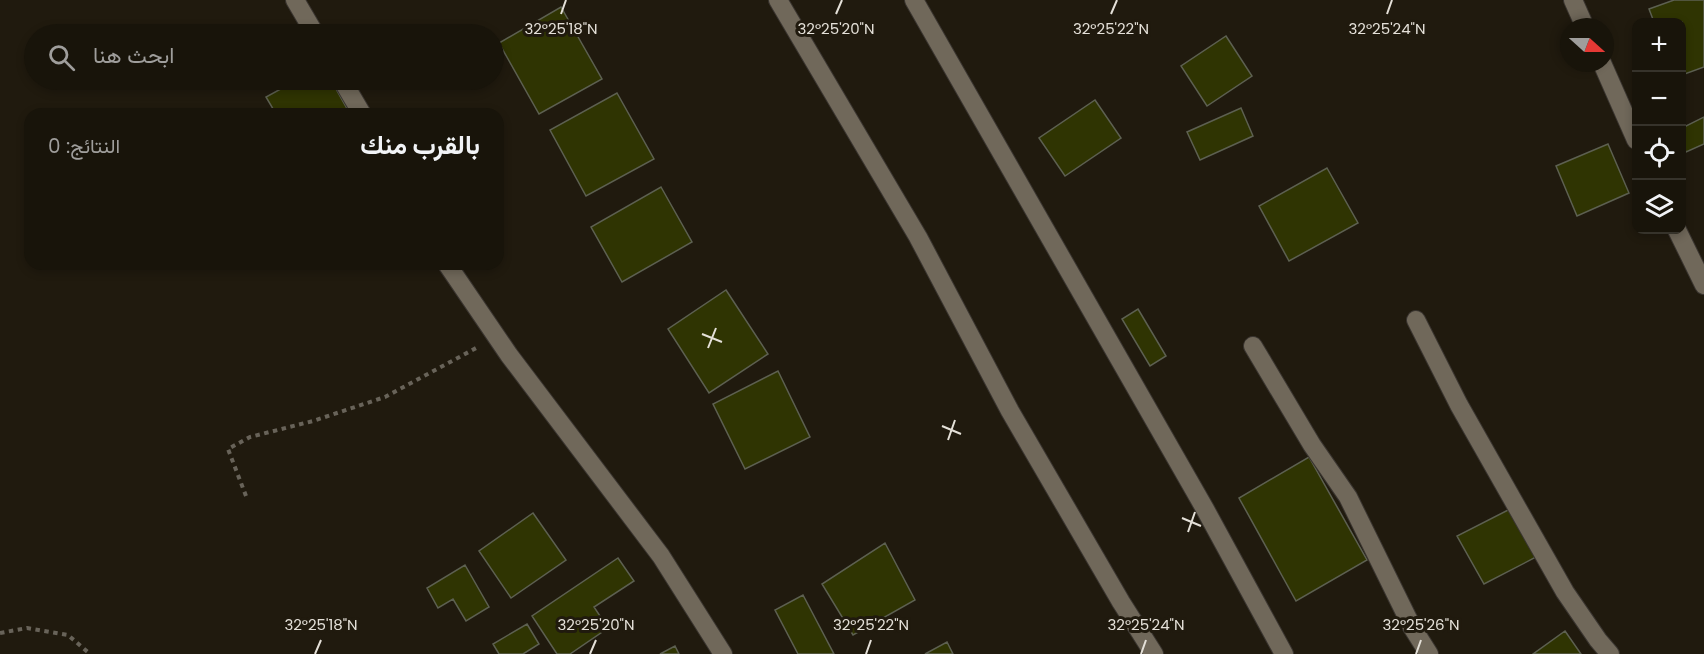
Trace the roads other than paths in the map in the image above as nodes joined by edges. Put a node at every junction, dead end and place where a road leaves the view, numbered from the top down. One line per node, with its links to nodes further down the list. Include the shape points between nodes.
1 (295, 0): 6 (street)
2 (778, 0): 17 (street, via 918,237 1010,411)
3 (914, 0): 18 (street)
4 (1573, 0): 5 (street)
5 (1581, 18)
6 (309, 24)
7 (1606, 72): 10 (street)
8 (348, 90): 9 (street)
9 (358, 108)
10 (1632, 131)
11 (1679, 234): 13 (street)
12 (451, 270): 16 (street, via 661,556)
13 (1704, 285)
14 (1416, 320): 20 (street, via 1459,405 1566,592)
15 (1253, 345): 19 (street, via 1348,497)
16 (723, 654)
17 (1154, 654)
18 (1284, 654)
19 (1429, 654)
20 (1610, 654)

